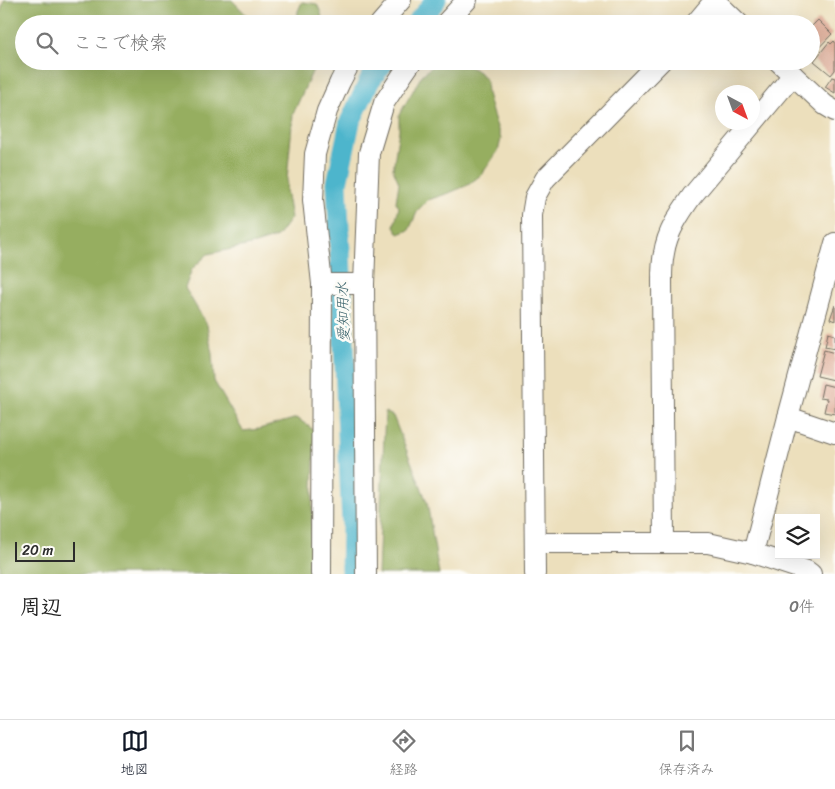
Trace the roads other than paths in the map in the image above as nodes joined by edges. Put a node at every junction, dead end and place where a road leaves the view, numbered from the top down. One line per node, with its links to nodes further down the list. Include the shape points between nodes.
1 (401, 0): 4 (street)
2 (467, 0): 5 (street)
3 (715, 0): 6 (street); 7 (street)
4 (388, 15)
5 (453, 15)
6 (702, 15)
7 (730, 15)
8 (346, 70): 15 (street, via 327,111 315,154 313,200)
9 (406, 70): 16 (street, via 384,103 369,153)
10 (652, 70): 20 (street, via 546,180 534,197)
11 (785, 70): 19 (street, via 679,214 664,252)
12 (788, 70): 13 (street, via 824,105)
13 (835, 111)
14 (835, 243): 17 (street)
15 (324, 284): 16 (street); 22 (street)
16 (362, 284): 23 (street)
17 (788, 418): 18 (street); 21 (street)
18 (835, 433)
19 (664, 542): 20 (street); 21 (street, via 708,543)
20 (535, 543): 24 (street)
21 (753, 553): 25 (street)
22 (321, 574)
23 (366, 574)
24 (536, 574)
25 (811, 574)

